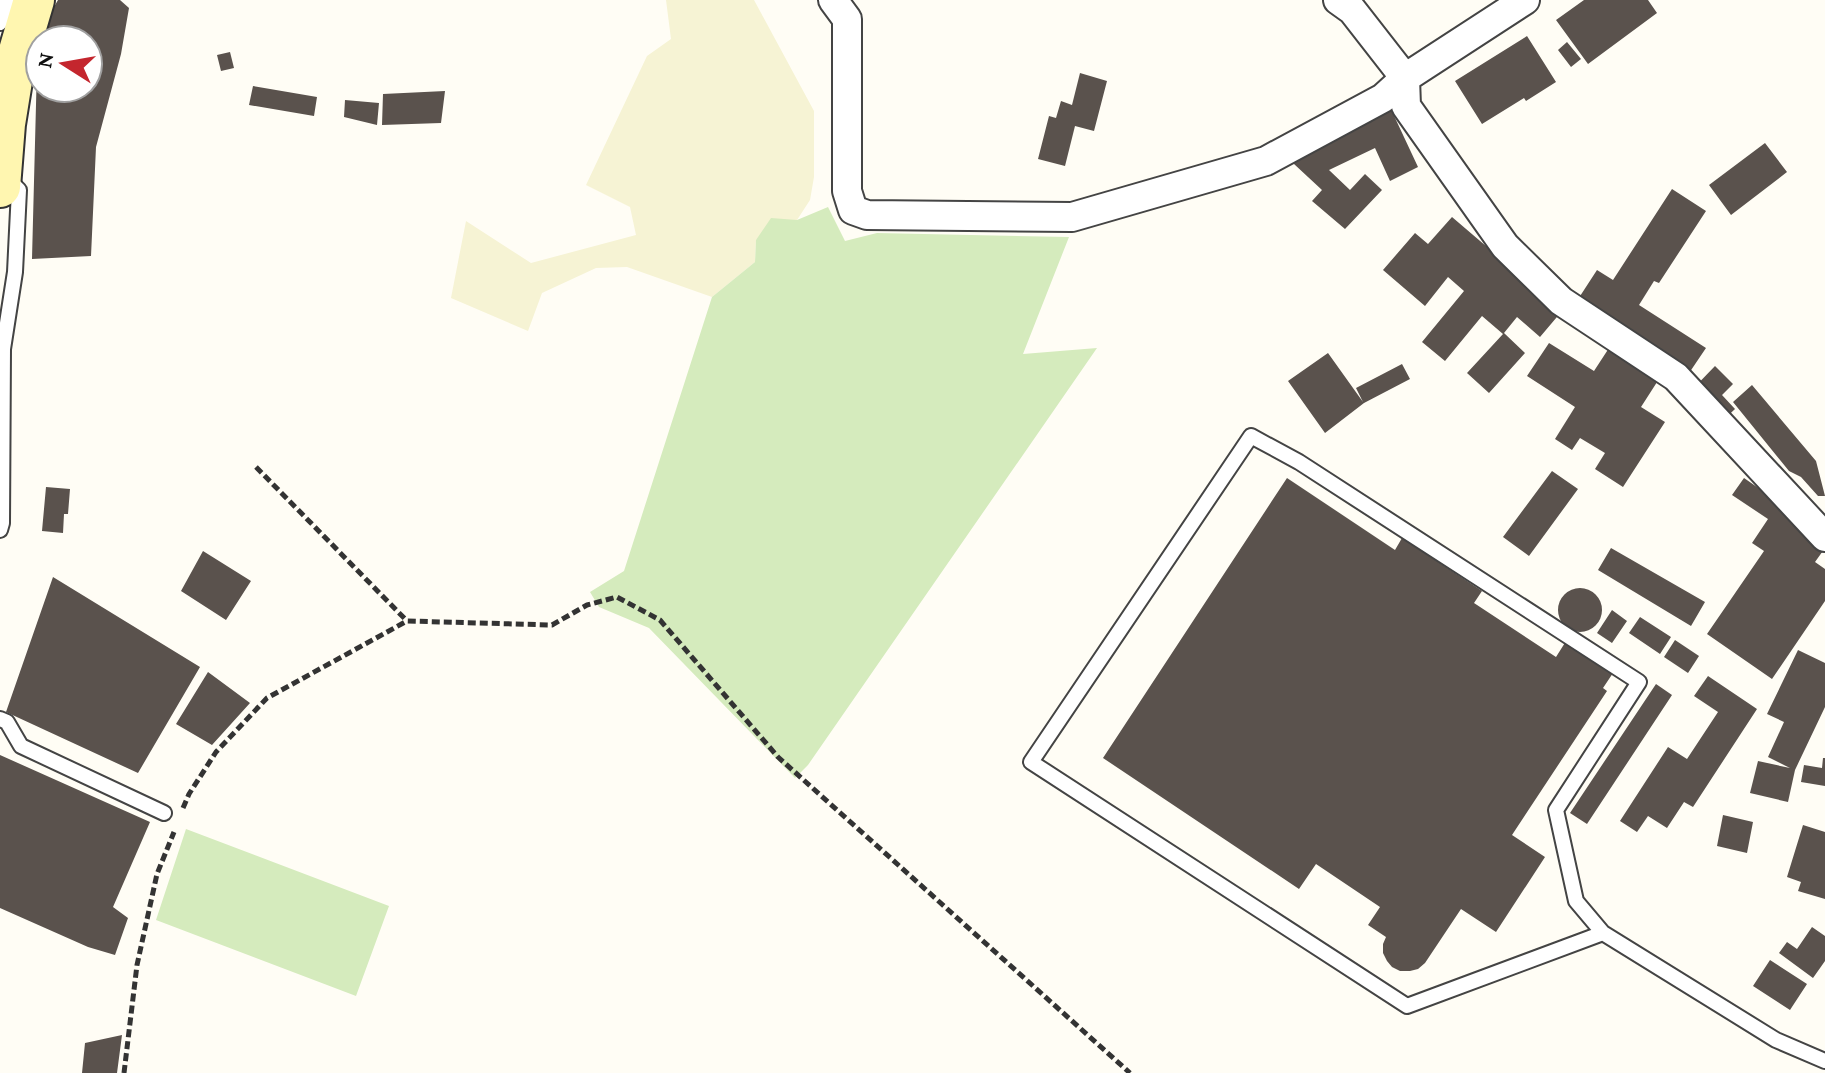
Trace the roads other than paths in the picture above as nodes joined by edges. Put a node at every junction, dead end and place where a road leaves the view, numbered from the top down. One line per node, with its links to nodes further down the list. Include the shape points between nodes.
1 (7, 0): 6 (lane)
2 (34, 0): 7 (main road)
3 (1338, 0): 8 (street, via 1352,10)
4 (1525, 0): 8 (street)
5 (840, 9): 8 (street, via 847,191 853,210 867,215 1072,217 1266,161 1383,98)
6 (0, 23)
7 (7, 62): 9 (main road)
8 (1405, 78): 11 (street, via 1406,106 1505,246 1561,301 1676,377)
9 (1, 180): 10 (lane, via 19,190 15,272 3,349)
10 (0, 530)
11 (1825, 537)
12 (0, 719): 13 (lane, via 21,746)
13 (164, 813)
14 (1603, 933): 14 (lane, via 1407,1006 1031,762 1251,436 1639,682 1556,810 1576,901); 15 (lane, via 1776,1040)
15 (1825, 1061)

